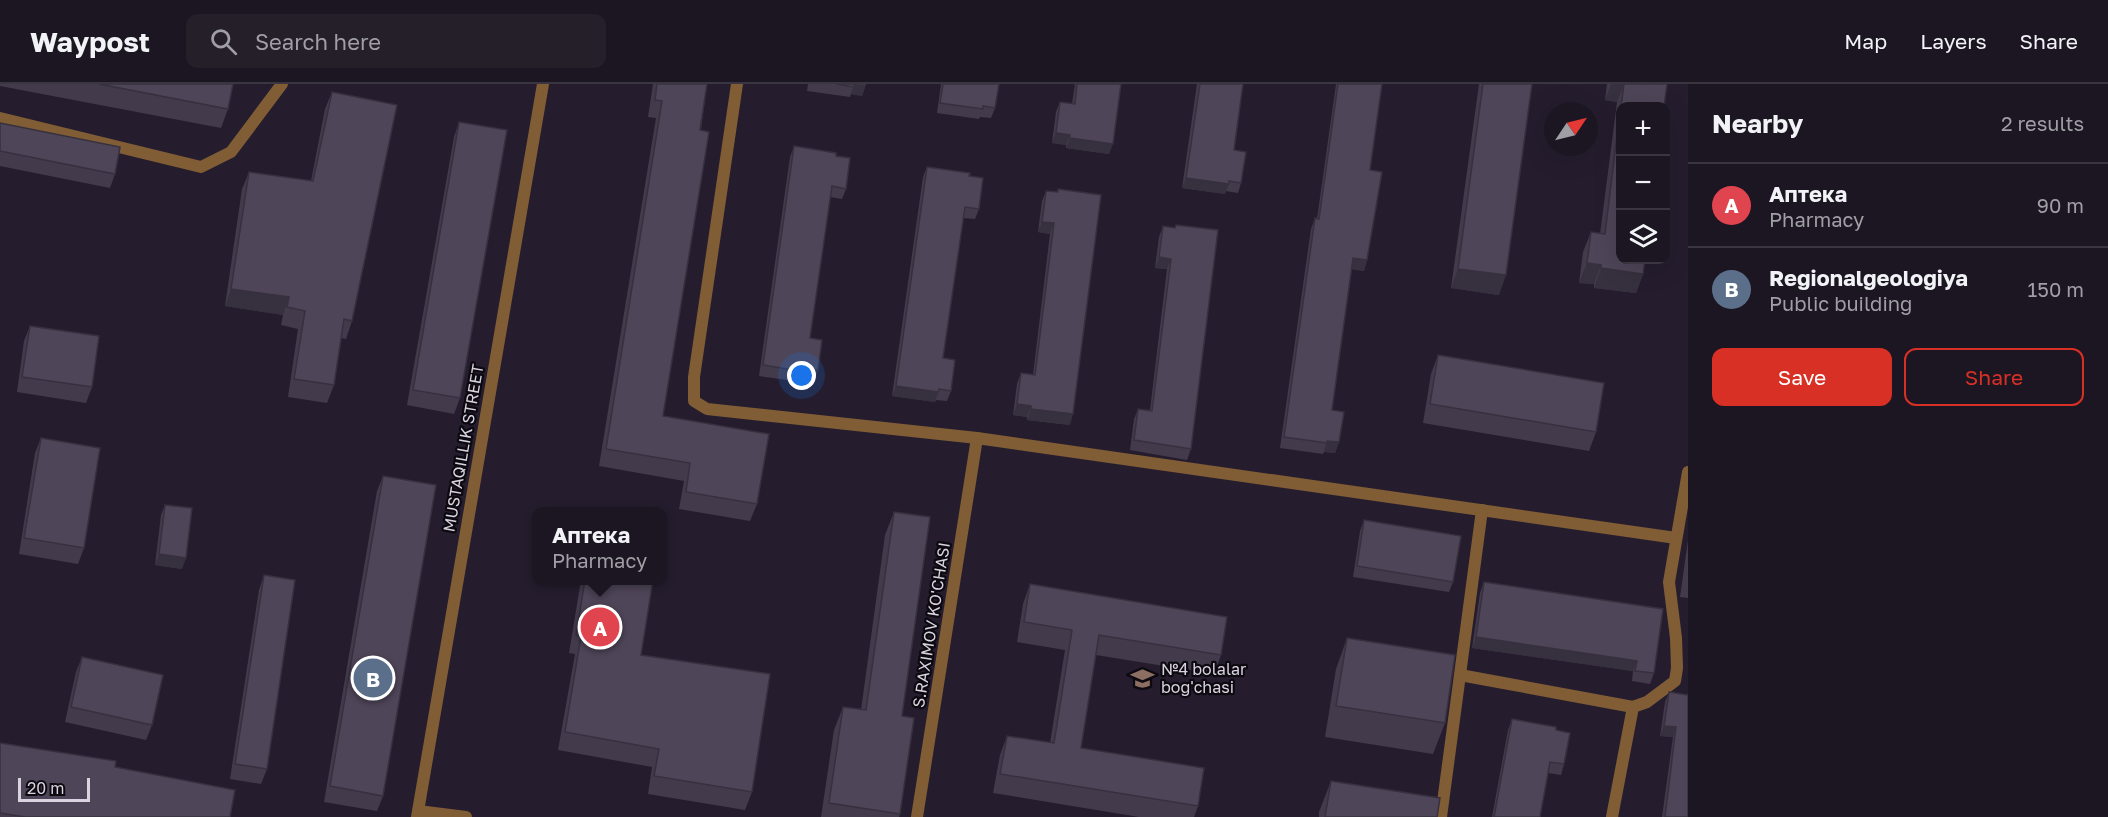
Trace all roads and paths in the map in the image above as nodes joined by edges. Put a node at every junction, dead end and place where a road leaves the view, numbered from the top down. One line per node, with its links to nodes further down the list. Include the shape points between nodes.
1 (282, 84): 4 (street, via 231,152 201,167)
2 (543, 84): 11 (street, MUSTAQILLIK STREET)
3 (737, 84): 5 (street, via 694,377 694,401 707,409)
4 (0, 118)
5 (977, 438): 7 (street); 13 (street, S.RAXIMOV KO'CHASI)
6 (1688, 472): 8 (street)
7 (1482, 510): 8 (street); 9 (street)
8 (1676, 538): 10 (street, via 1669,582 1676,638 1675,681 1647,702)
9 (1460, 675): 10 (street); 14 (street)
10 (1633, 707): 15 (street)
11 (418, 814): 12 (street)
12 (466, 817)
13 (917, 817)
14 (1441, 817)
15 (1612, 817)

